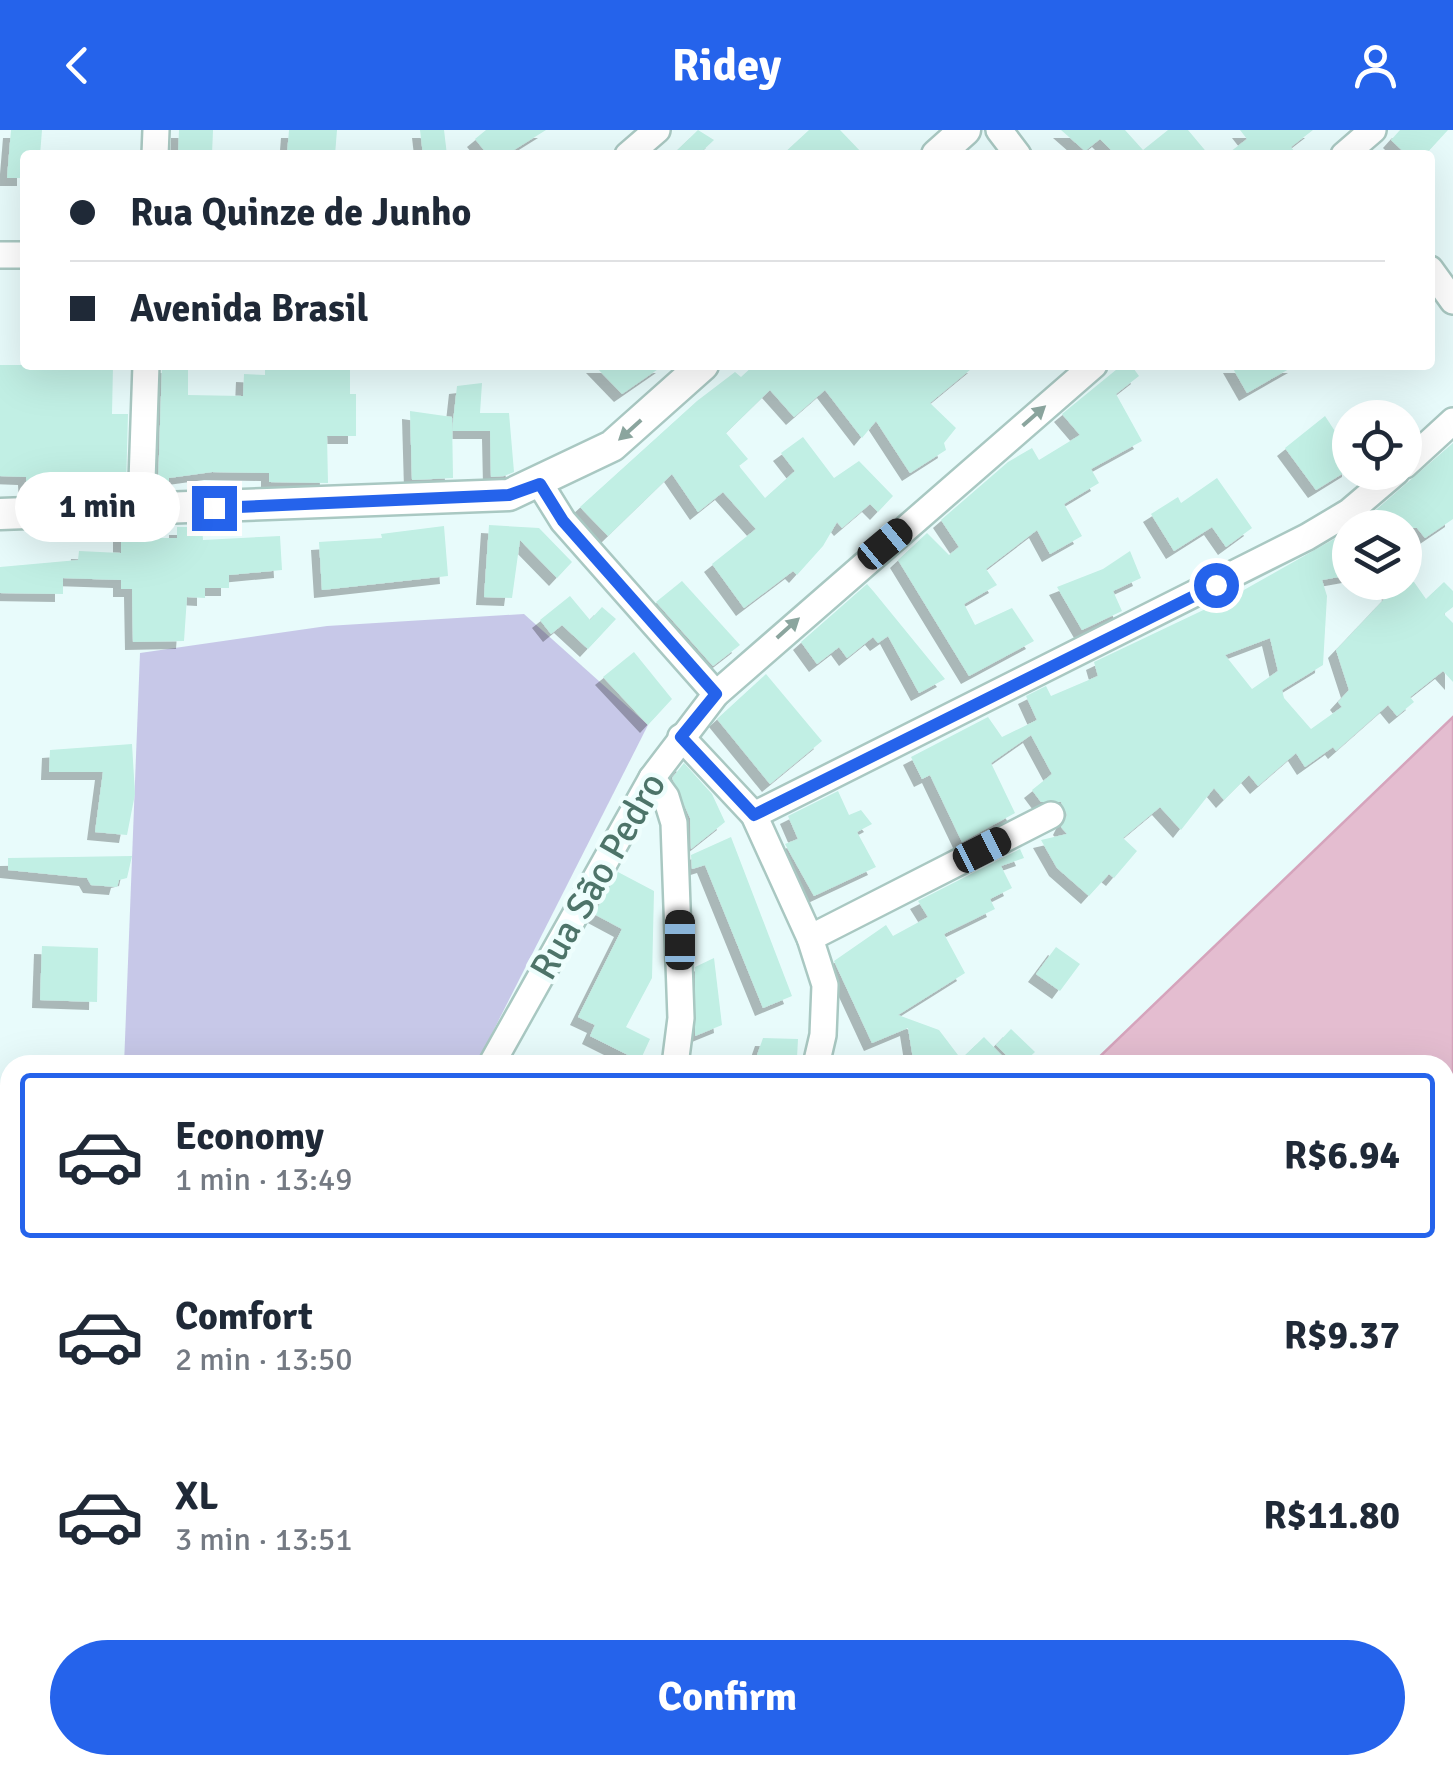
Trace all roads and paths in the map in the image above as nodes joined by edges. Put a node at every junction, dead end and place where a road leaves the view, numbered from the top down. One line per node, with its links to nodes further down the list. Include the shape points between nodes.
1 (657, 130): 4 (street)
2 (965, 130): 5 (street)
3 (999, 130): 6 (street)
4 (634, 150)
5 (943, 150)
6 (1014, 150)
7 (1435, 276): 8 (street)
8 (1453, 301)
9 (146, 370): 16 (street)
10 (696, 370): 14 (street, one-way to 14, via 612,446)
11 (1088, 370): 18 (street, Rua São Pedro, one-way to 11)
12 (1453, 421): 13 (street)
13 (1422, 449)
14 (540, 484): 16 (street, via 509,495); 18 (street, via 563,521)
15 (1375, 490): 21 (street, via 1307,537)
16 (141, 510): 17 (street)
17 (0, 514)
18 (716, 694): 19 (street, Rua São Pedro)
19 (681, 737): 20 (street, Rua São Pedro); 21 (street)
20 (652, 778): 24 (street, Rua São Pedro); 25 (street, via 674,823)
21 (754, 815): 23 (street)
22 (1051, 815): 23 (street)
23 (810, 938): 26 (street, via 824,985)
24 (497, 1055)
25 (676, 1055)
26 (818, 1055)

